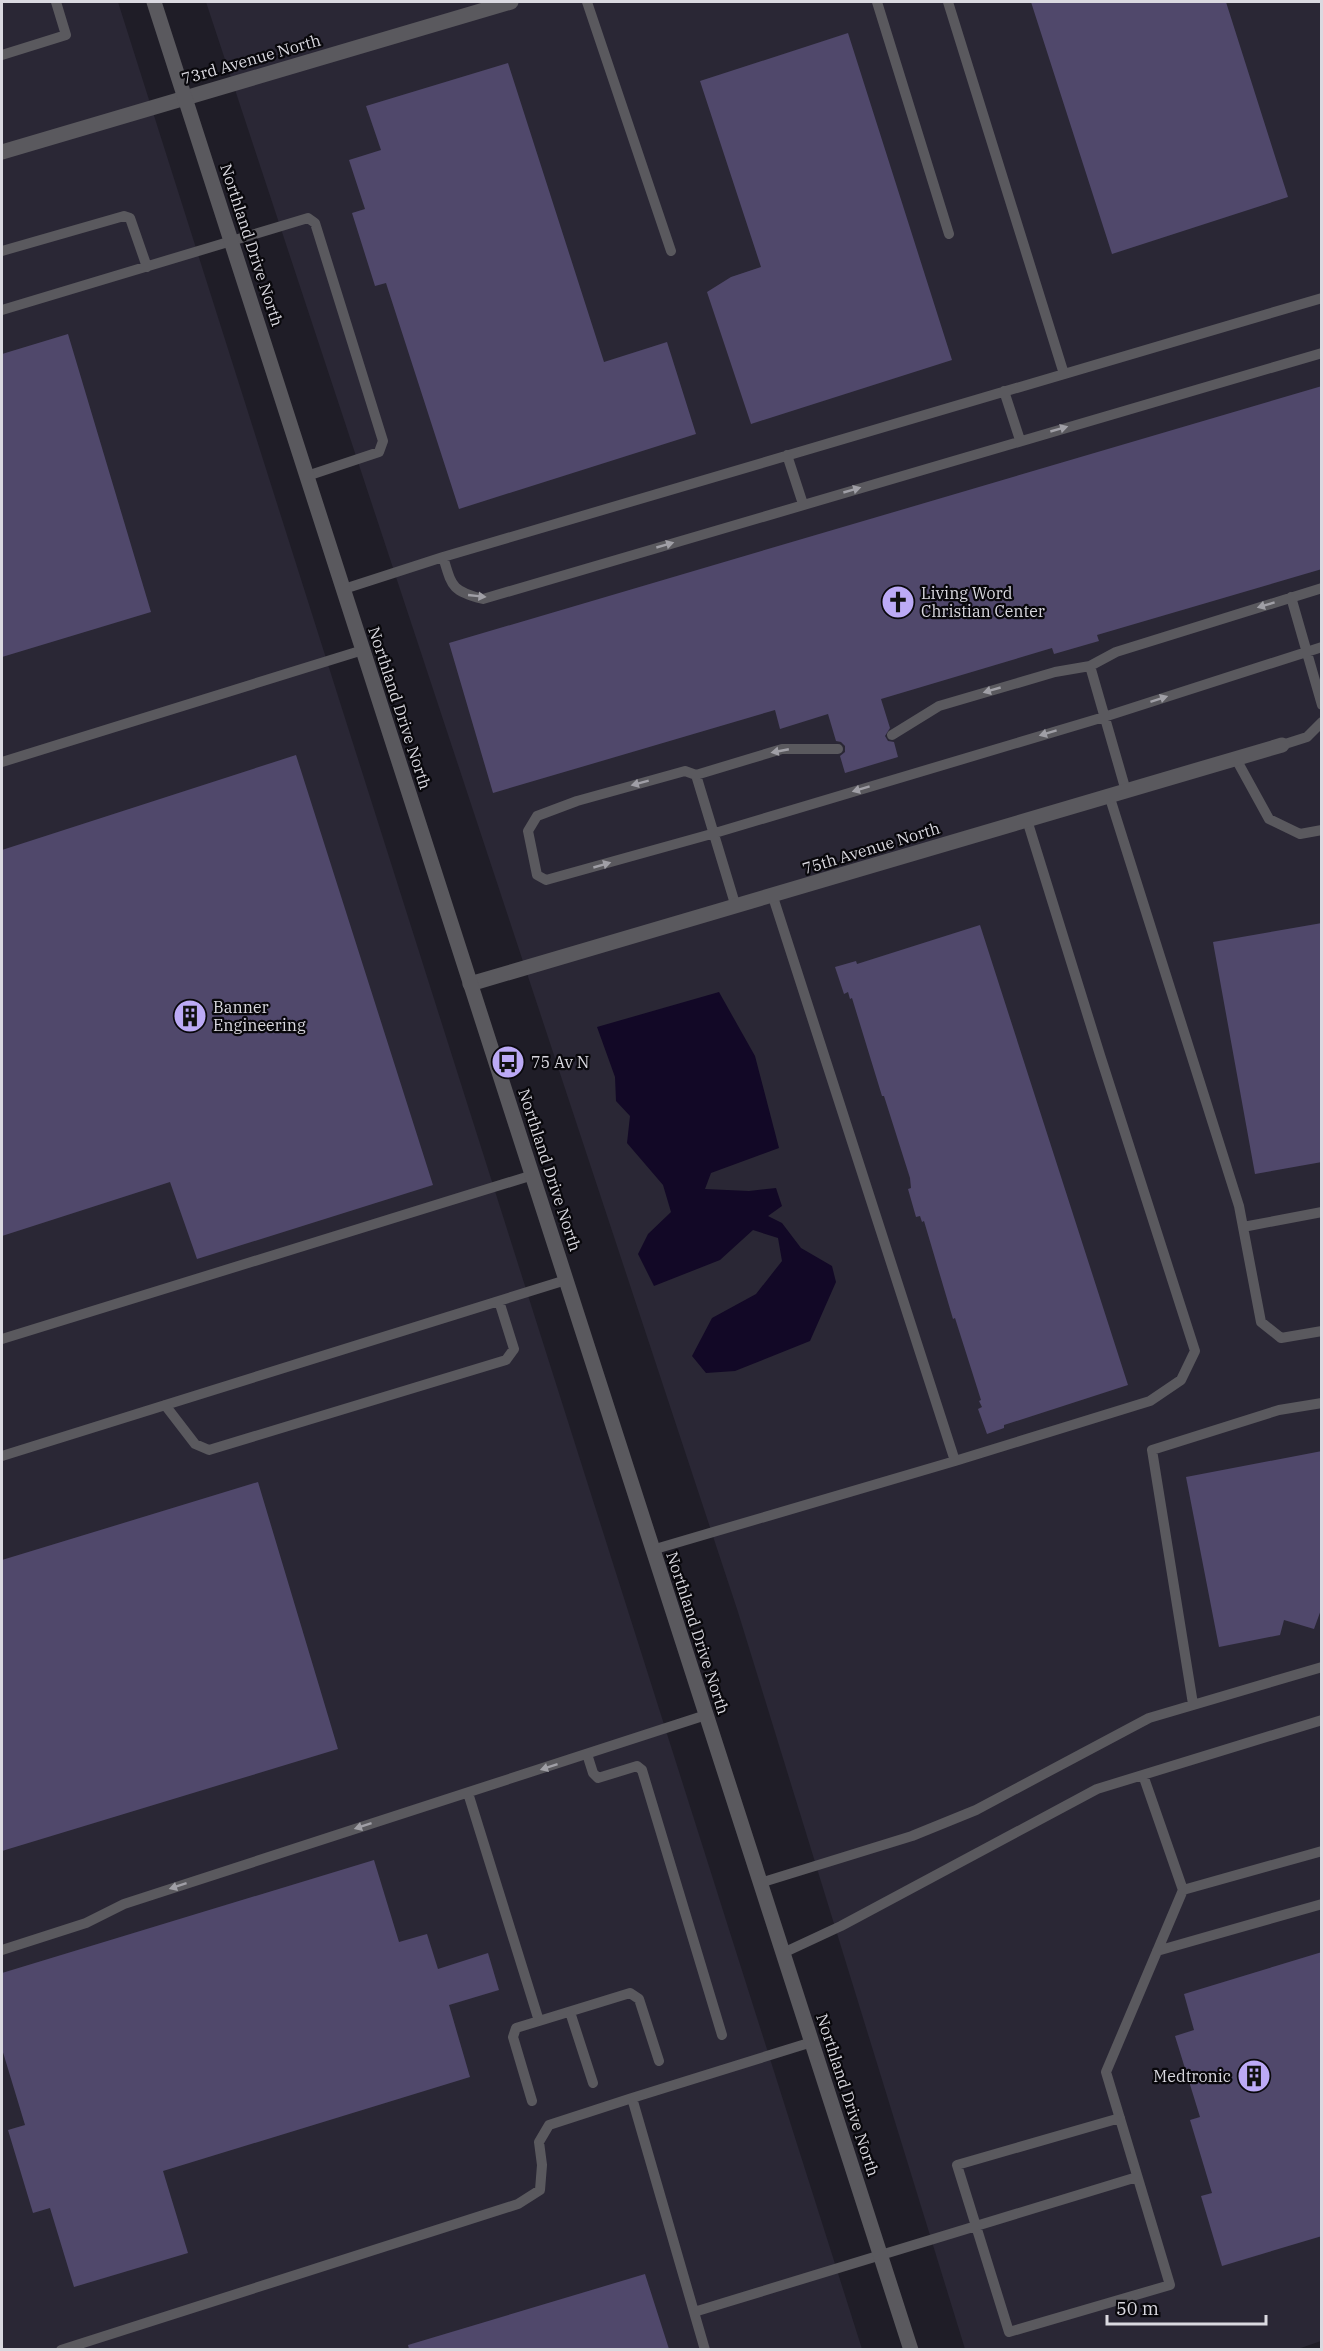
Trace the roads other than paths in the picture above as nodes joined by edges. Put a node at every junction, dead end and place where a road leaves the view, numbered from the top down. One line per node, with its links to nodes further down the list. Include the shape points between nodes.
1 (56, 2): 7 (lane, via 66,35)
2 (154, 2): 8 (street, Northland Drive North)
3 (511, 2): 8 (street, 73rd Avenue North)
4 (587, 2): 13 (lane)
5 (877, 2): 10 (lane)
6 (948, 2): 18 (lane)
7 (2, 55)
8 (185, 98): 9 (street, 73rd Avenue North); 11 (street, Northland Drive North)
9 (2, 152)
10 (949, 234)
11 (233, 242): 14 (lane); 22 (street, Northland Drive North); 22 (lane, via 308,218 315,223 383,441 379,452)
12 (2, 251): 14 (lane, via 124,216 130,218)
13 (671, 251)
14 (147, 267): 16 (lane)
15 (1322, 298): 18 (lane)
16 (2, 310)
17 (1322, 352): 20 (lane, one-way to 17)
18 (1064, 374): 19 (lane)
19 (1004, 391): 20 (lane); 21 (lane)
20 (1020, 440): 23 (lane, one-way to 20)
21 (788, 455): 23 (lane); 24 (lane)
22 (308, 476): 26 (street, Northland Drive North)
23 (804, 504): 24 (lane, one-way to 23, via 452,584 463,594 483,599)
24 (443, 557): 26 (lane)
25 (1322, 588): 27 (lane)
26 (344, 589): 29 (street, Northland Drive North)
27 (1291, 597): 30 (lane); 31 (lane, one-way to 31, via 1116,652)
28 (1322, 647): 30 (lane)
29 (363, 650): 39 (lane); 48 (street, Northland Drive North)
30 (1306, 651): 32 (lane); 33 (lane, one-way to 30)
31 (1090, 666): 33 (lane); 35 (lane, one-way to 35, via 1055,672 939,706)
32 (1322, 705)
33 (1104, 717): 41 (lane); 45 (lane, one-way to 45)
34 (1322, 722): 36 (lane, via 1307,737)
35 (892, 735)
36 (1282, 745): 38 (street, 75th Avenue North)
37 (838, 749): 40 (lane, one-way to 40, via 782,749)
38 (1236, 759): 41 (street, 75th Avenue North); 44 (lane, via 1269,819 1300,834)
39 (2, 762)
40 (696, 775): 45 (lane); 45 (lane, one-way to 45, via 685,771 537,816 528,831 537,875 546,880)
41 (1126, 791): 42 (street, 75th Avenue North)
42 (1109, 795): 43 (street, 75th Avenue North); 51 (lane)
43 (1027, 820): 46 (street, 75th Avenue North); 59 (lane, via 1195,1351 1181,1380 1150,1401)
44 (1322, 830)
45 (715, 833): 47 (lane)
46 (773, 897): 47 (street, 75th Avenue North); 59 (lane)
47 (736, 907): 48 (street, 75th Avenue North)
48 (470, 984): 49 (street, Northland Drive North)
49 (533, 1175): 52 (street, Northland Drive North); 55 (lane)
50 (1322, 1212): 51 (lane)
51 (1243, 1227): 54 (lane, via 1261,1322 1281,1338)
52 (566, 1280): 53 (lane); 60 (street, Northland Drive North)
53 (499, 1301): 57 (lane); 57 (lane, via 513,1349 506,1360 209,1450 195,1444)
54 (1322, 1331)
55 (2, 1339)
56 (1322, 1403): 62 (lane, via 1279,1410 1152,1450)
57 (165, 1405): 58 (lane)
58 (2, 1456)
59 (955, 1461): 60 (lane)
60 (652, 1550): 63 (street, Northland Drive North)
61 (1322, 1667): 62 (lane)
62 (1193, 1704): 69 (lane, via 1149,1718 976,1810 912,1836)
63 (706, 1715): 65 (lane); 69 (street, Northland Drive North)
64 (1322, 1720): 66 (lane)
65 (587, 1754): 67 (lane, one-way to 67); 77 (lane, via 598,1778 637,1766 642,1770)
66 (1143, 1775): 70 (lane); 74 (lane, via 1097,1789)
67 (468, 1793): 72 (lane, one-way to 72, via 124,1904 86,1923); 76 (lane)
68 (1322, 1851): 70 (lane)
69 (760, 1883): 74 (street, Northland Drive North)
70 (1183, 1890): 73 (lane)
71 (1322, 1904): 73 (lane)
72 (2, 1950)
73 (1157, 1951): 83 (lane, via 1106,2072)
74 (783, 1953): 78 (street, Northland Drive North)
75 (570, 2012): 76 (lane); 79 (lane, via 630,1993 639,1999); 80 (lane)
76 (538, 2021): 82 (lane, via 516,2028 513,2037)
77 (722, 2035)
78 (812, 2042): 81 (lane); 86 (street, Northland Drive North)
79 (658, 2061)
80 (593, 2083)
81 (632, 2098): 87 (lane); 88 (lane, via 549,2125 539,2142 540,2190 518,2204)
82 (532, 2101)
83 (1120, 2118): 84 (lane); 85 (lane, via 957,2165)
84 (1137, 2177): 85 (lane); 85 (lane, via 1170,2285 1009,2332)
85 (975, 2228): 86 (lane)
86 (881, 2254): 87 (lane); 90 (street, Northland Drive North)
87 (694, 2312): 89 (lane)
88 (61, 2349)
89 (705, 2349)
90 (911, 2349)

